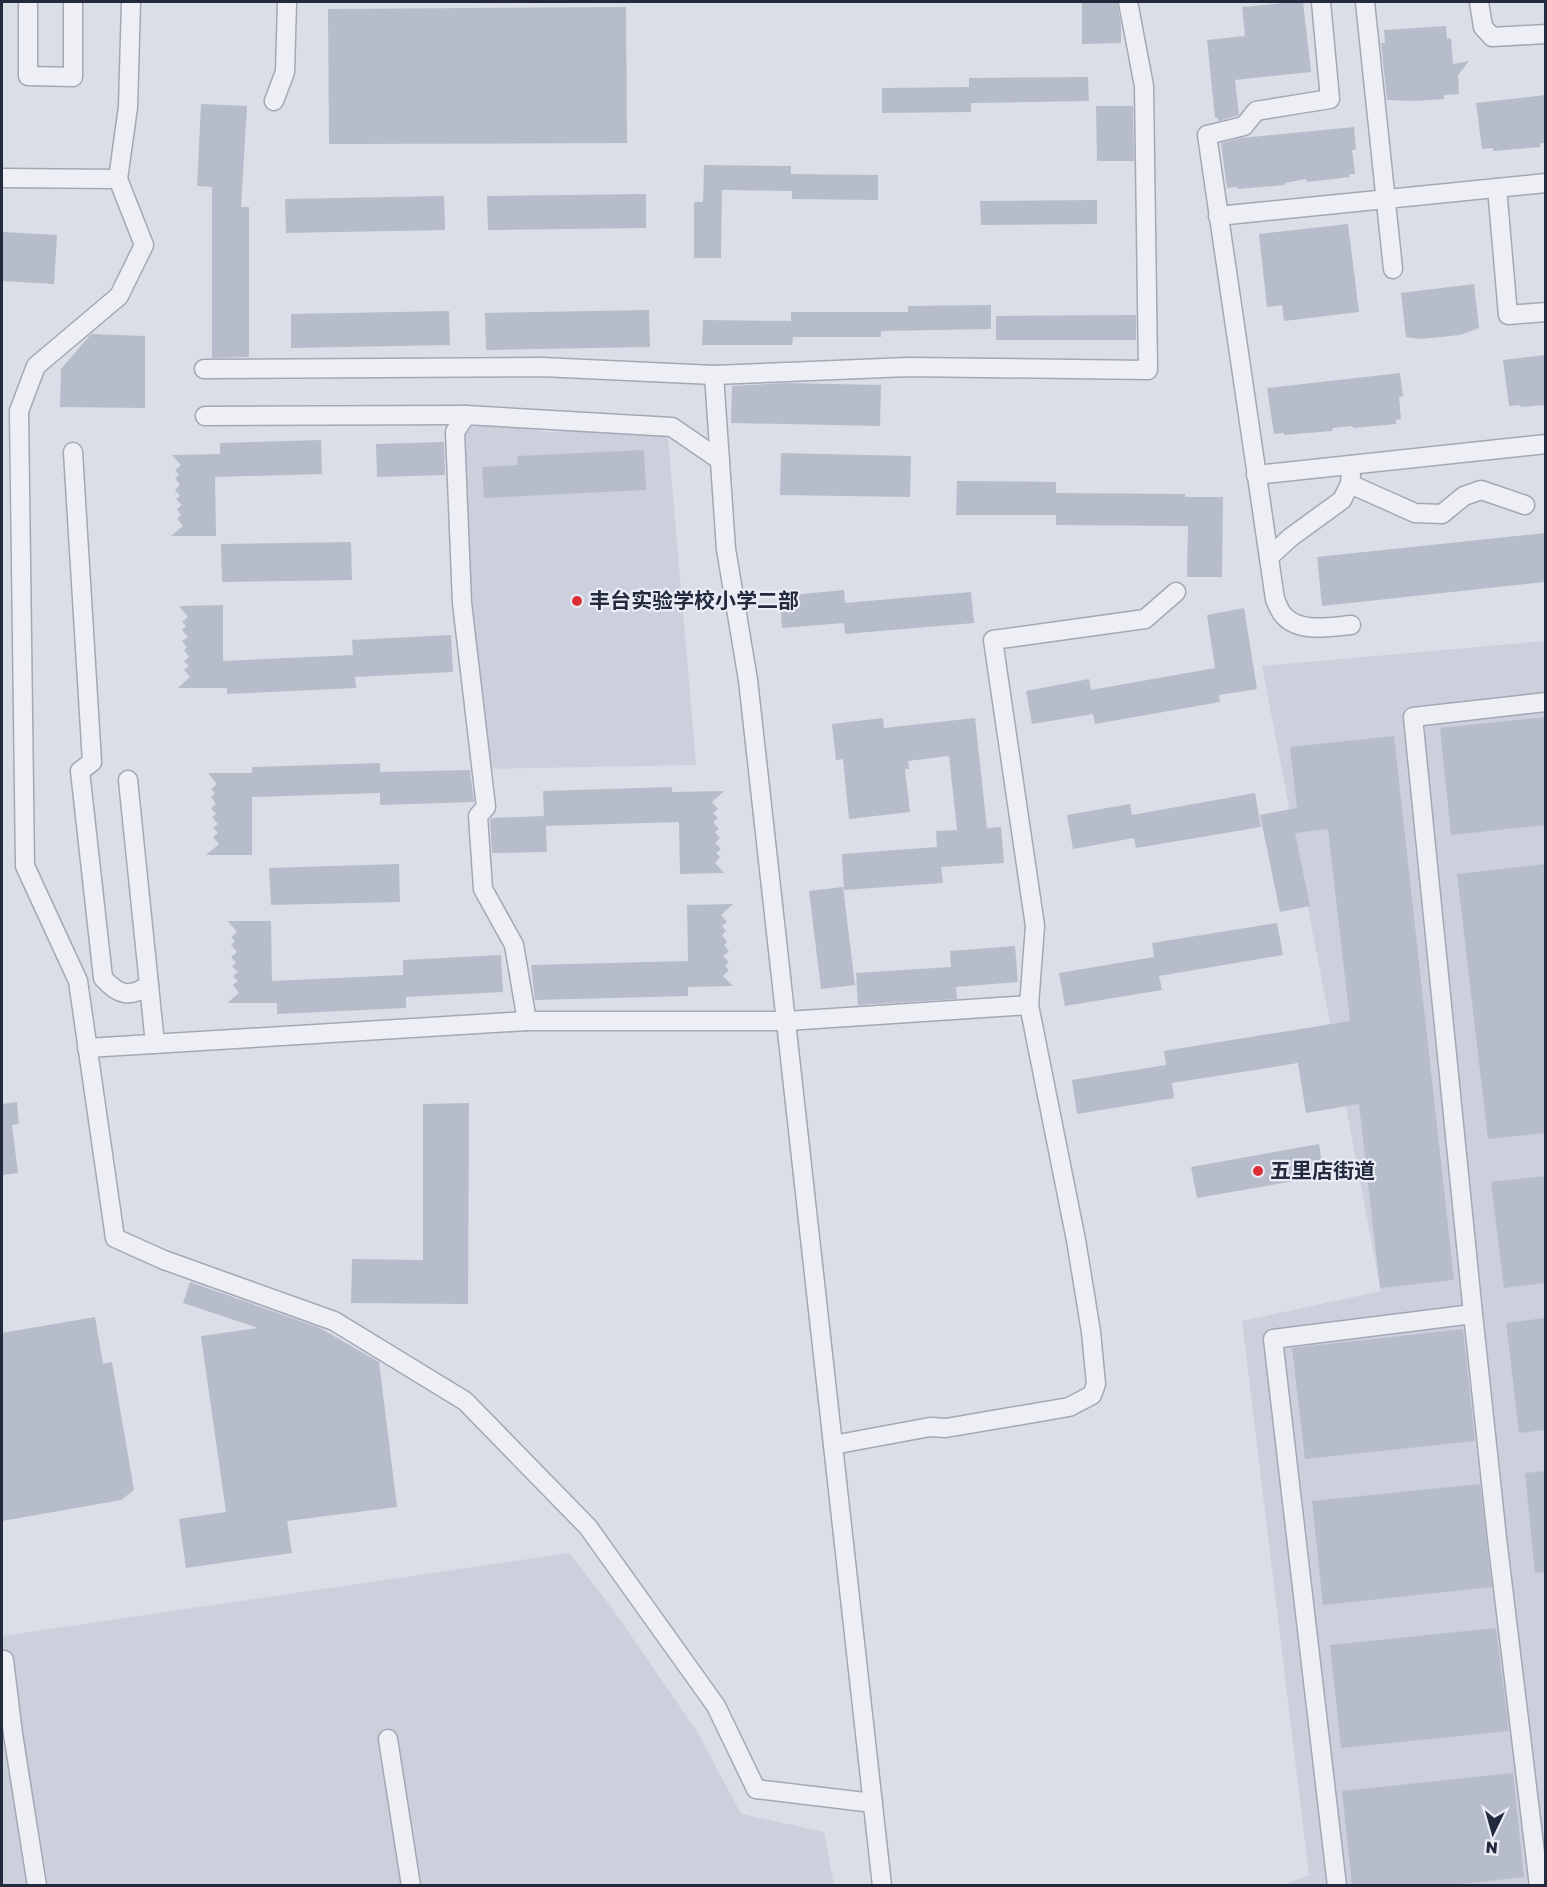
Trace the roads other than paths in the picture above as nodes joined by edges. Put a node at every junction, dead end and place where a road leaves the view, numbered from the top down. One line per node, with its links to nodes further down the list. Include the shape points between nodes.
1 (28, 2): 2 (street, via 28,76 72,77)
2 (73, 2)
3 (131, 2): 12 (street, via 128,108)
4 (287, 2): 10 (street, via 285,72)
5 (1128, 2): 20 (street, via 1144,86 1148,370 908,368)
6 (1321, 2): 16 (street, via 1330,99 1256,111 1244,126 1207,135)
7 (1365, 2): 15 (street)
8 (1479, 2): 9 (street, via 1483,27 1492,37)
9 (1545, 34)
10 (274, 101)
11 (2, 178): 12 (street)
12 (118, 179): 40 (street, via 144,245 119,296 36,366 19,411 25,866 78,981)
13 (1545, 183): 14 (street)
14 (1497, 188): 15 (street); 18 (street, via 1508,315)
15 (1385, 199): 16 (street); 17 (street)
16 (1218, 216): 27 (street)
17 (1393, 269)
18 (1545, 312)
19 (204, 369): 20 (street, via 542,367)
20 (714, 375): 25 (street)
21 (466, 415): 22 (street); 25 (street, via 672,427); 37 (street, via 455,432 462,603 486,807 478,816 483,889 514,945)
22 (205, 416)
23 (1545, 444): 26 (street)
24 (73, 452): 35 (street, via 92,762 80,771 104,978 124,994 138,993)
25 (720, 460): 38 (street, via 726,549 748,680)
26 (1352, 465): 27 (street); 28 (street)
27 (1256, 475): 30 (street)
28 (1350, 484): 29 (street, via 1414,513 1442,514 1464,496 1481,489); 30 (street, via 1342,500)
29 (1525, 505)
30 (1269, 557): 32 (street, via 1275,599 1288,620 1320,627)
31 (1176, 592): 36 (street, via 1144,619 993,640 1035,926)
32 (1351, 625)
33 (1545, 702): 41 (street, via 1413,717)
34 (128, 780): 35 (street)
35 (149, 985): 39 (street)
36 (1029, 1005): 38 (street); 42 (street, via 1091,1332 1096,1384 1092,1395 1069,1407)
37 (526, 1021): 38 (street); 39 (street)
38 (787, 1021): 42 (street)
39 (155, 1044): 40 (street)
40 (87, 1048): 45 (street, via 115,1238 164,1260 334,1321 465,1401 588,1527 716,1706 756,1789)
41 (1473, 1314): 49 (street, via 1273,1339); 50 (street)
42 (833, 1445): 45 (street)
43 (4, 1660): 46 (street)
44 (388, 1739): 47 (street)
45 (873, 1803): 48 (street)
46 (38, 1886)
47 (411, 1886)
48 (882, 1886)
49 (1337, 1886)
50 (1539, 1886)

